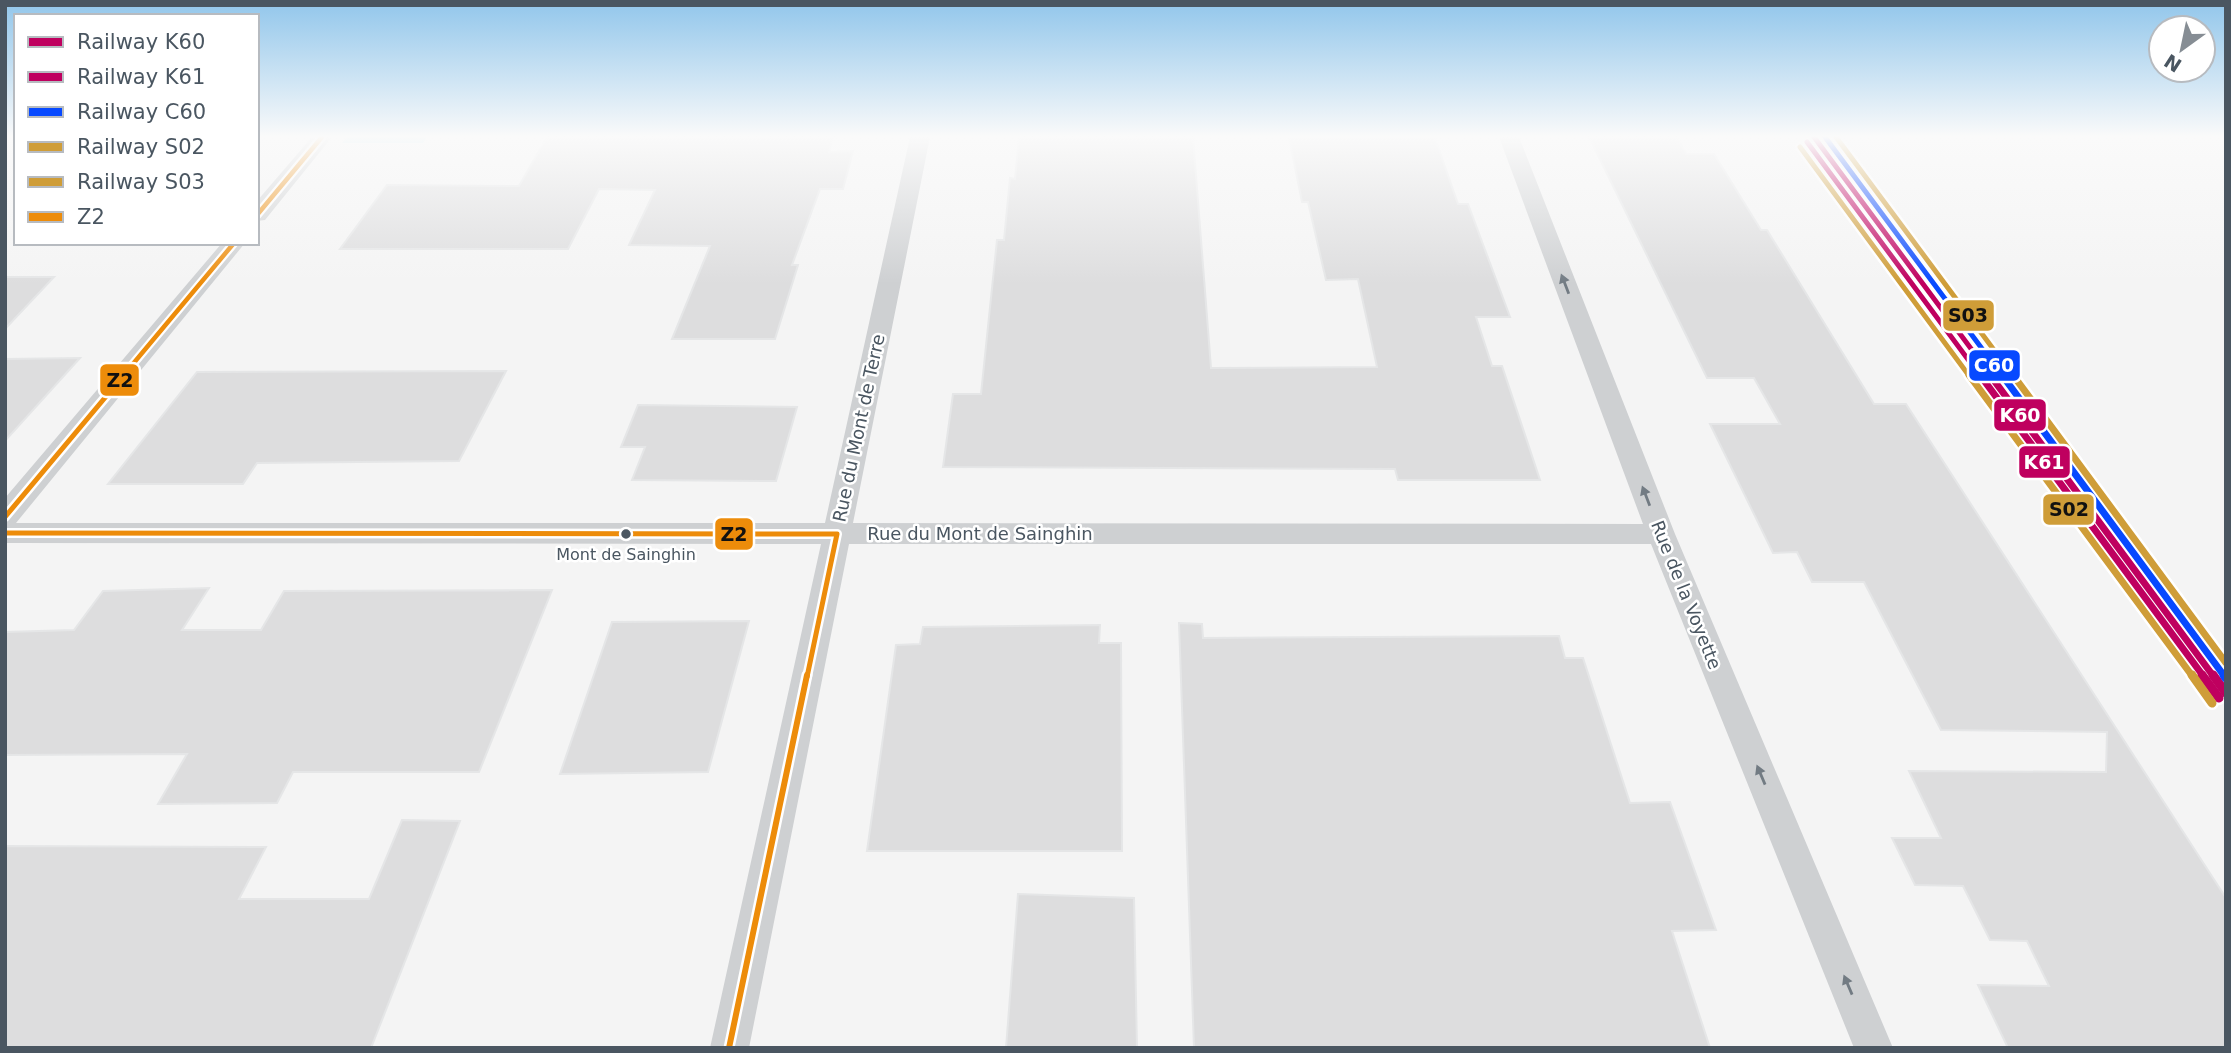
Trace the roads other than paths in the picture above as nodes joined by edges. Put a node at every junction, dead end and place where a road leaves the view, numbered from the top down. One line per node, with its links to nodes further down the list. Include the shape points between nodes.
1 (281, 186): 4 (street)
2 (910, 186): 8 (street, Rue du Mont de Terre)
3 (1528, 186): 9 (street, Rue de la Voyette, one-way to 3)
4 (259, 213)
5 (232, 245): 6 (street)
6 (5, 517)
7 (5, 533): 8 (street, Rue du Mont de Sainghin)
8 (837, 534): 9 (street, Rue du Mont de Sainghin); 10 (street, Rue du Mont de Terre)
9 (1661, 534): 11 (street, Rue de la Voyette, one-way to 9)
10 (729, 1048)
11 (1874, 1048)

